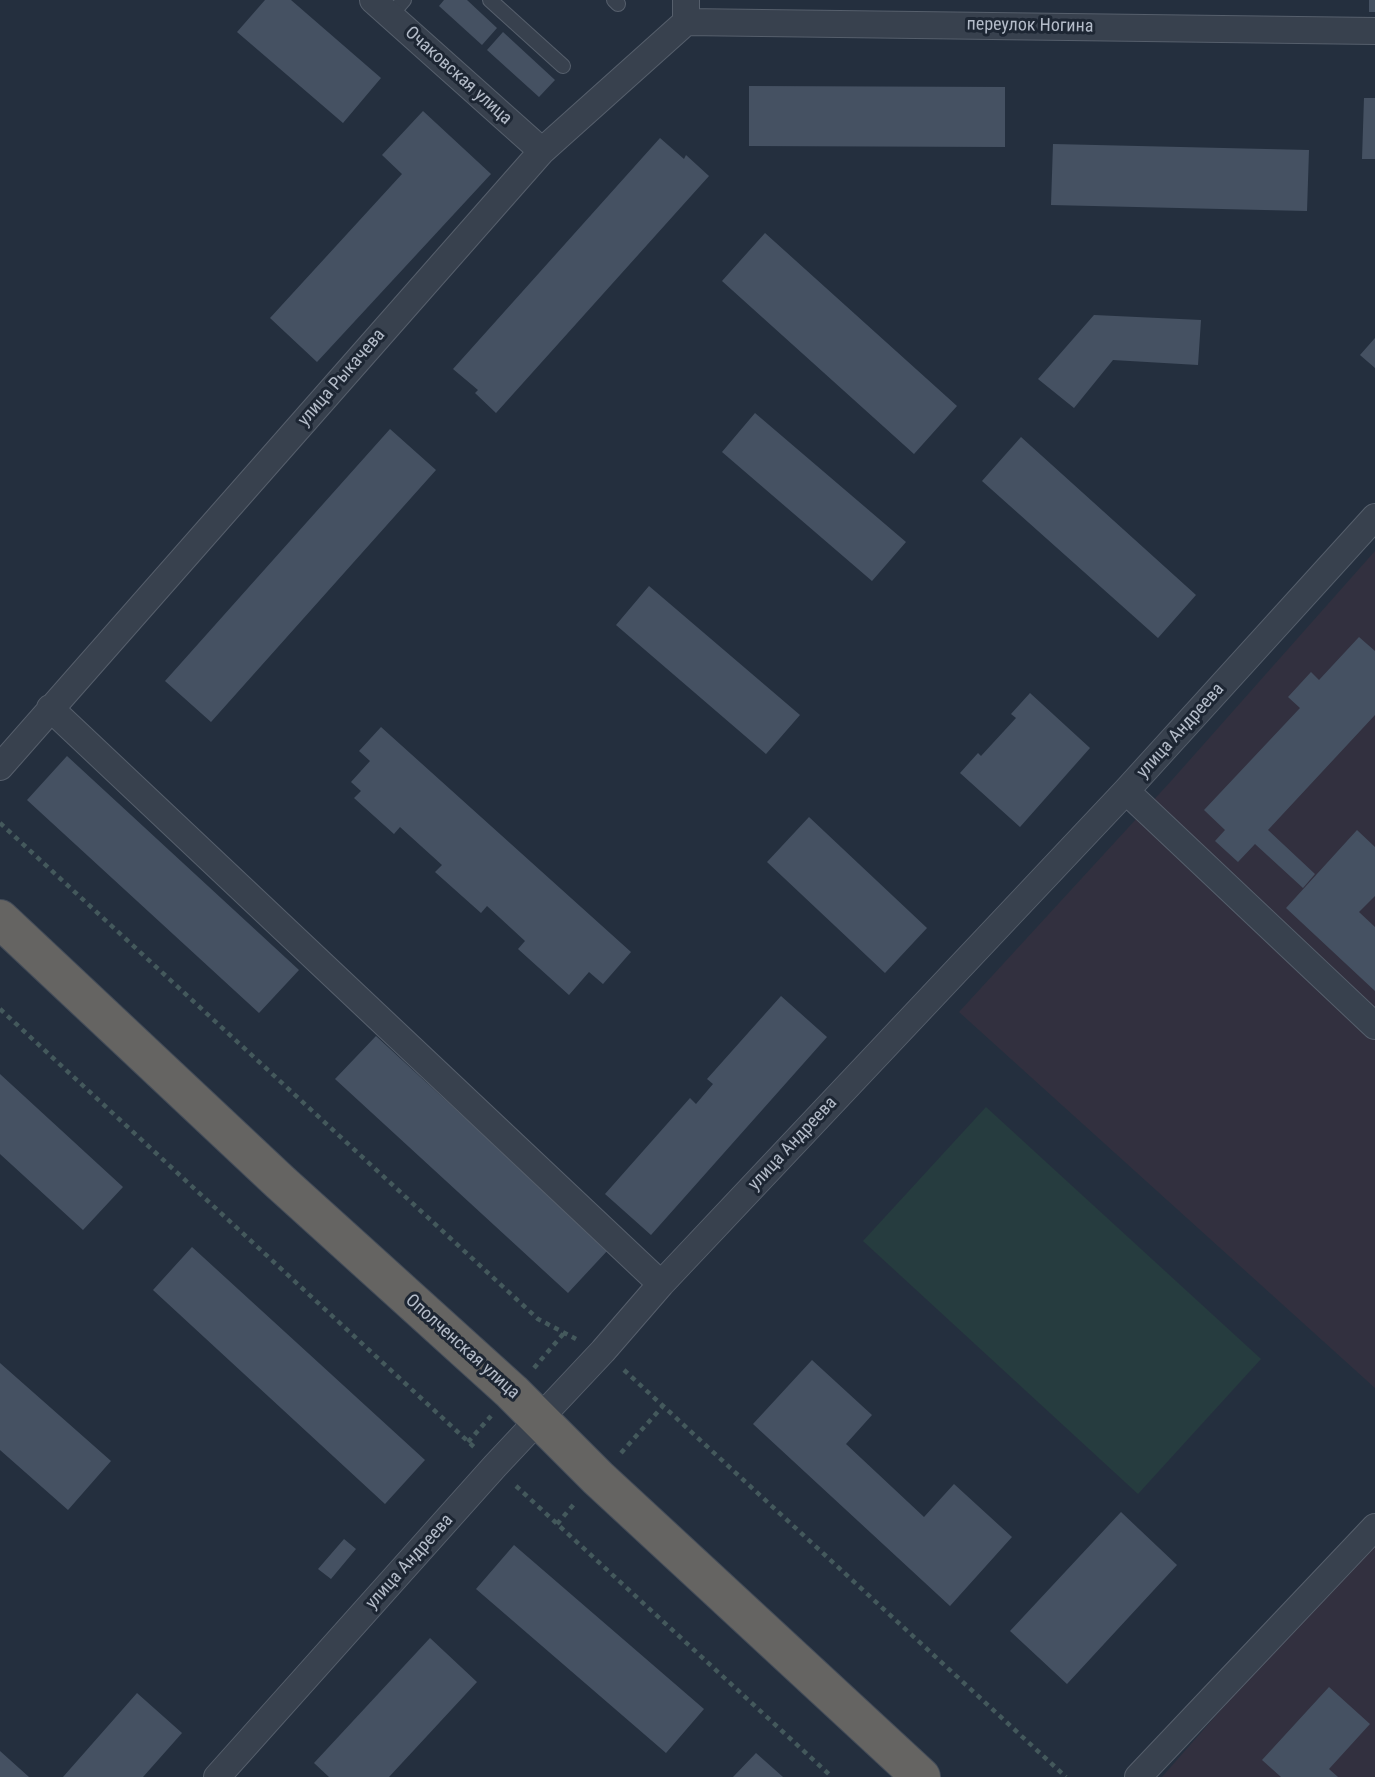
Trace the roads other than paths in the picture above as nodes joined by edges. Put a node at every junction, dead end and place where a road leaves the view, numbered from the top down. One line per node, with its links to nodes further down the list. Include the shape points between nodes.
1 (490, 0): 5 (lane)
2 (389, 5): 6 (street, Очаковская улица)
3 (686, 11): 4 (street, переулок Ногина); 6 (street, улица Рыкачева)
4 (1375, 31)
5 (563, 66)
6 (542, 151): 8 (street, улица Рыкачева)
7 (1375, 517): 10 (street, улица Андреева)
8 (50, 708): 9 (street, улица Рыкачева); 13 (street)
9 (0, 767)
10 (1126, 791): 12 (street); 13 (street, улица Андреева)
11 (0, 919): 14 (highway, Ополченская улица)
12 (1375, 1026)
13 (661, 1284): 14 (street, улица Андреева)
14 (540, 1419): 16 (street, улица Андреева); 17 (highway, Ополченская улица)
15 (1375, 1527): 18 (street)
16 (217, 1777)
17 (921, 1777)
18 (1138, 1777)

